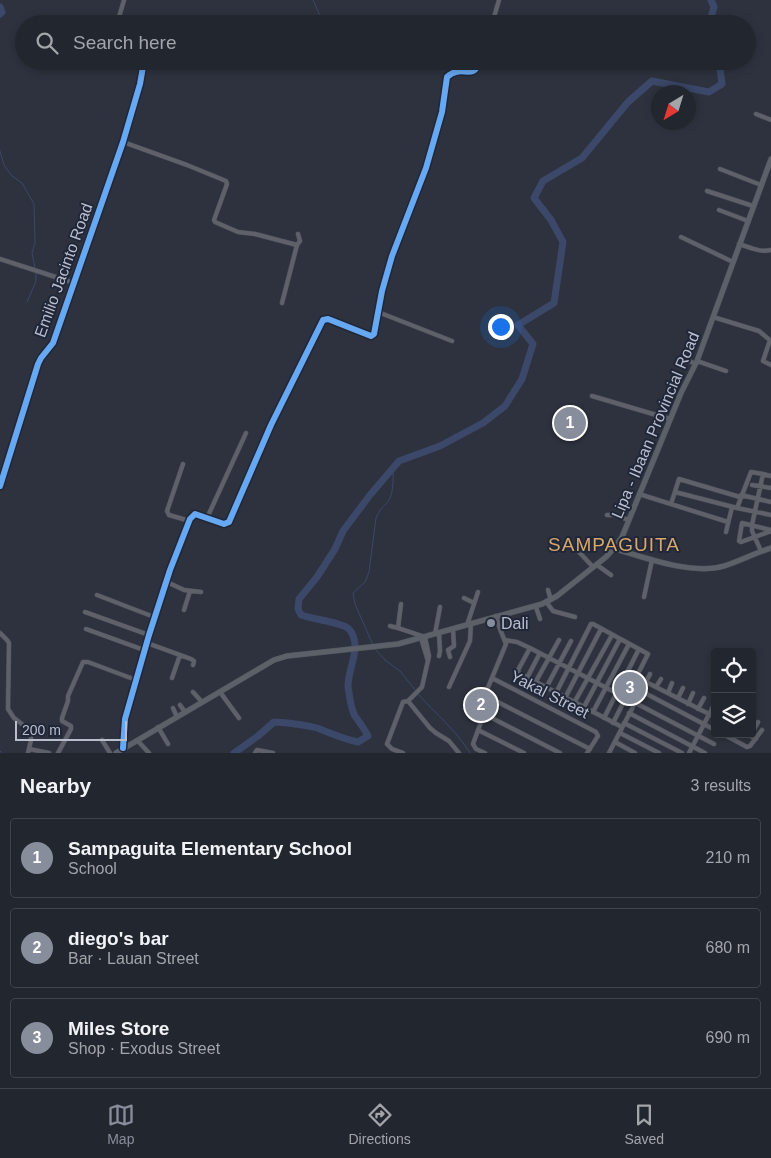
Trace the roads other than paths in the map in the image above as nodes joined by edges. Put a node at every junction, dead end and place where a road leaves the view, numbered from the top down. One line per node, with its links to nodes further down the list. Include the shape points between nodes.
1 (124, 0): 3 (street)
2 (499, 0): 4 (street)
3 (120, 15)
4 (495, 15)
5 (142, 70): 9 (street, Emilio Jacinto Road)
6 (476, 70): 26 (street, via 457,71 447,77 442,112 426,168 392,256)
7 (756, 114): 8 (street)
8 (771, 120)
9 (123, 142): 20 (street, via 226,181 215,222 238,232); 24 (street, Emilio Jacinto Road)
10 (771, 159): 12 (main road, Lipa - Ibaan Provincial Road)
11 (720, 169): 12 (street)
12 (761, 185): 14 (main road, Lipa - Ibaan Provincial Road)
13 (707, 191): 14 (street)
14 (753, 206): 16 (main road, Lipa - Ibaan Provincial Road)
15 (719, 210): 16 (street)
16 (748, 221): 19 (main road, Lipa - Ibaan Provincial Road)
17 (298, 234): 20 (street, via 300,241)
18 (681, 237): 23 (street)
19 (739, 244): 21 (street, via 766,252); 23 (main road, Lipa - Ibaan Provincial Road)
20 (297, 245): 25 (street)
21 (771, 250)
22 (0, 260): 24 (street)
23 (733, 262): 27 (main road, Lipa - Ibaan Provincial Road)
24 (74, 283): 43 (street, Emilio Jacinto Road, via 53,342 38,364)
25 (282, 303)
26 (378, 312): 29 (street); 57 (street, via 372,336 328,319 323,320 228,522 224,524)
27 (713, 317): 28 (street, via 759,331); 31 (main road, Lipa - Ibaan Provincial Road)
28 (770, 340): 32 (street, via 763,361)
29 (452, 341)
30 (682, 358): 31 (street)
31 (696, 362): 33 (street); 35 (main road, Lipa - Ibaan Provincial Road)
32 (771, 365)
33 (726, 371)
34 (592, 396): 35 (street)
35 (670, 419): 47 (main road, Lipa - Ibaan Provincial Road)
36 (246, 433): 57 (street)
37 (183, 464): 59 (street, via 167,512)
38 (753, 465): 39 (street)
39 (751, 472): 40 (street); 48 (street)
40 (763, 474): 41 (street); 44 (street)
41 (771, 476)
42 (752, 485): 44 (street)
43 (0, 486)
44 (761, 486): 45 (street); 49 (street)
45 (771, 488)
46 (675, 492): 48 (street, via 680,479); 51 (street); 52 (street)
47 (639, 494): 51 (street); 58 (main road, Lipa - Ibaan Provincial Road)
48 (740, 496): 49 (street); 53 (street)
49 (758, 499): 50 (street); 54 (street)
50 (771, 502)
51 (671, 504): 60 (street)
52 (732, 507): 53 (street); 60 (street)
53 (737, 508): 54 (street)
54 (755, 512): 56 (street); 61 (street)
55 (607, 515): 58 (street)
56 (771, 515)
57 (207, 518): 59 (street, via 196,514)
58 (629, 520): 65 (main road, Lipa - Ibaan Provincial Road)
59 (190, 521): 72 (street)
60 (728, 522): 63 (street)
61 (752, 525): 62 (street); 64 (street); 64 (street, via 742,523 738,541)
62 (771, 530): 64 (street)
63 (726, 532)
64 (754, 537): 67 (street)
65 (615, 547): 69 (main road); 70 (main road, Lipa - Ibaan Provincial Road)
66 (771, 548): 67 (main road)
67 (761, 551): 69 (main road, via 712,568 691,568)
68 (579, 552): 70 (street)
69 (652, 560): 78 (street)
70 (595, 566): 71 (street); 80 (main road, Lipa - Ibaan Provincial Road)
71 (611, 575)
72 (167, 582): 74 (street); 89 (street)
73 (548, 590): 80 (street)
74 (190, 591): 75 (street); 85 (street)
75 (201, 592)
76 (478, 592): 81 (street)
77 (97, 595): 89 (street)
78 (644, 597)
79 (464, 598): 81 (street)
80 (549, 601): 84 (main road, Lipa - Ibaan Provincial Road); 88 (street, via 553,611)
81 (474, 603): 91 (street)
82 (401, 604): 93 (street)
83 (440, 607): 98 (street)
84 (536, 607): 87 (main road, Lipa - Ibaan Provincial Road); 90 (street)
85 (184, 610)
86 (85, 612): 99 (street)
87 (496, 616): 91 (main road, Lipa - Ibaan Provincial Road); 103 (street)
88 (575, 617)
89 (154, 618): 99 (street)
90 (540, 619)
91 (469, 624): 95 (main road, Lipa - Ibaan Provincial Road); 133 (street, via 470,641)
92 (390, 626): 93 (street)
93 (398, 628): 101 (street)
94 (86, 629): 110 (street)
95 (453, 629): 98 (main road, Lipa - Ibaan Provincial Road); 114 (street, via 454,646 448,650)
96 (601, 629): 100 (street); 118 (street, via 591,624); 121 (street)
97 (0, 633): 189 (street, via 9,643 8,709 31,732)
98 (437, 633): 101 (main road, Lipa - Ibaan Provincial Road); 113 (street)
99 (149, 635): 106 (street)
100 (612, 635): 102 (street); 126 (street)
101 (423, 637): 139 (main road, Lipa - Ibaan Provincial Road, via 398,644 287,656 274,660); 150 (street, via 429,656 422,687)
102 (620, 639): 107 (street); 131 (street)
103 (505, 640): 108 (street); 124 (street, via 505,648)
104 (559, 640): 115 (street)
105 (571, 641): 116 (street)
106 (146, 643): 110 (street); 112 (street)
107 (629, 644): 109 (street); 136 (street)
108 (530, 648): 111 (street); 120 (street)
109 (639, 648): 142 (street); 146 (street, via 648,654)
110 (144, 650): 128 (street)
111 (540, 653): 115 (street); 125 (street)
112 (180, 654): 117 (street, via 193,660); 123 (street)
113 (439, 656)
114 (450, 657)
115 (550, 658): 116 (street); 129 (street)
116 (559, 663): 118 (street); 135 (street)
117 (193, 665)
118 (569, 668): 121 (street); 141 (street)
119 (512, 669): 120 (street)
120 (517, 672): 125 (street)
121 (578, 673): 126 (street); 147 (street)
122 (650, 674): 130 (street)
123 (172, 678)
124 (492, 678): 145 (street); 190 (street, Yakal Street, via 596,732 598,736)
125 (527, 678): 129 (street)
126 (588, 678): 131 (street); 152 (street)
127 (661, 679): 134 (street)
128 (136, 680): 188 (street, via 125,718); 194 (street, via 83,662 62,718 71,729)
129 (535, 682): 135 (street)
130 (646, 682): 134 (street); 140 (street)
131 (597, 683): 136 (street); 157 (street)
132 (672, 684): 143 (street)
133 (449, 687)
134 (656, 687): 143 (street)
135 (546, 688): 141 (street)
136 (606, 688): 142 (street); 161 (street)
137 (683, 688): 148 (street)
138 (192, 692): 151 (street)
139 (220, 692): 151 (main road, Lipa - Ibaan Provincial Road); 166 (street)
140 (642, 692): 153 (street); 171 (street)
141 (556, 693): 147 (street)
142 (616, 693): 146 (street); 167 (street)
143 (668, 693): 148 (street)
144 (693, 693): 154 (street)
145 (484, 695): 163 (street); 190 (street)
146 (626, 697): 153 (street); 169 (street)
147 (565, 698): 152 (street)
148 (678, 698): 154 (street)
149 (704, 698): 158 (street)
150 (408, 701): 191 (street); 200 (street, via 403,702 387,744)
151 (202, 702): 160 (main road, Lipa - Ibaan Provincial Road)
152 (574, 702): 157 (street)
153 (636, 702): 162 (street); 179 (street)
154 (688, 704): 158 (street)
155 (180, 705): 160 (street)
156 (173, 708): 165 (street)
157 (584, 708): 161 (street)
158 (698, 709): 164 (street)
159 (711, 711): 164 (street)
160 (185, 712): 165 (main road, Lipa - Ibaan Provincial Road)
161 (593, 712): 167 (street)
162 (629, 713): 170 (street); 187 (street)
163 (484, 714): 176 (street); 203 (street)
164 (709, 715): 171 (street)
165 (177, 717): 173 (main road, Lipa - Ibaan Provincial Road)
166 (239, 718)
167 (604, 718): 169 (street)
168 (758, 722): 172 (street)
169 (613, 723): 174 (street)
170 (624, 723): 174 (street); 206 (street)
171 (704, 724): 175 (street); 179 (street)
172 (756, 725)
173 (158, 727): 183 (main road, Lipa - Ibaan Provincial Road); 185 (street)
174 (622, 727): 178 (street)
175 (711, 728)
176 (478, 730): 201 (street, via 473,744); 202 (street)
177 (762, 730): 181 (street)
178 (620, 733): 184 (street); 205 (street)
179 (698, 736): 186 (street); 187 (street)
180 (730, 738): 181 (street, via 747,747)
181 (756, 739)
182 (102, 740): 195 (street)
183 (137, 740): 188 (main road, Lipa - Ibaan Provincial Road); 197 (street)
184 (615, 742): 192 (street); 204 (street)
185 (168, 744)
186 (714, 744)
187 (692, 746): 207 (street); 208 (street)
188 (124, 748): 196 (main road, Lipa - Ibaan Provincial Road)
189 (29, 751): 193 (street)
190 (589, 751)
191 (456, 752)
192 (610, 752)
193 (49, 753)
194 (58, 753)
195 (110, 753)
196 (116, 753)
197 (149, 753)
198 (255, 753): 199 (street, via 257,750)
199 (272, 753)
200 (403, 753)
201 (485, 753)
202 (524, 753)
203 (560, 753)
204 (635, 753)
205 (659, 753)
206 (682, 753)
207 (689, 753)
208 (706, 753)

